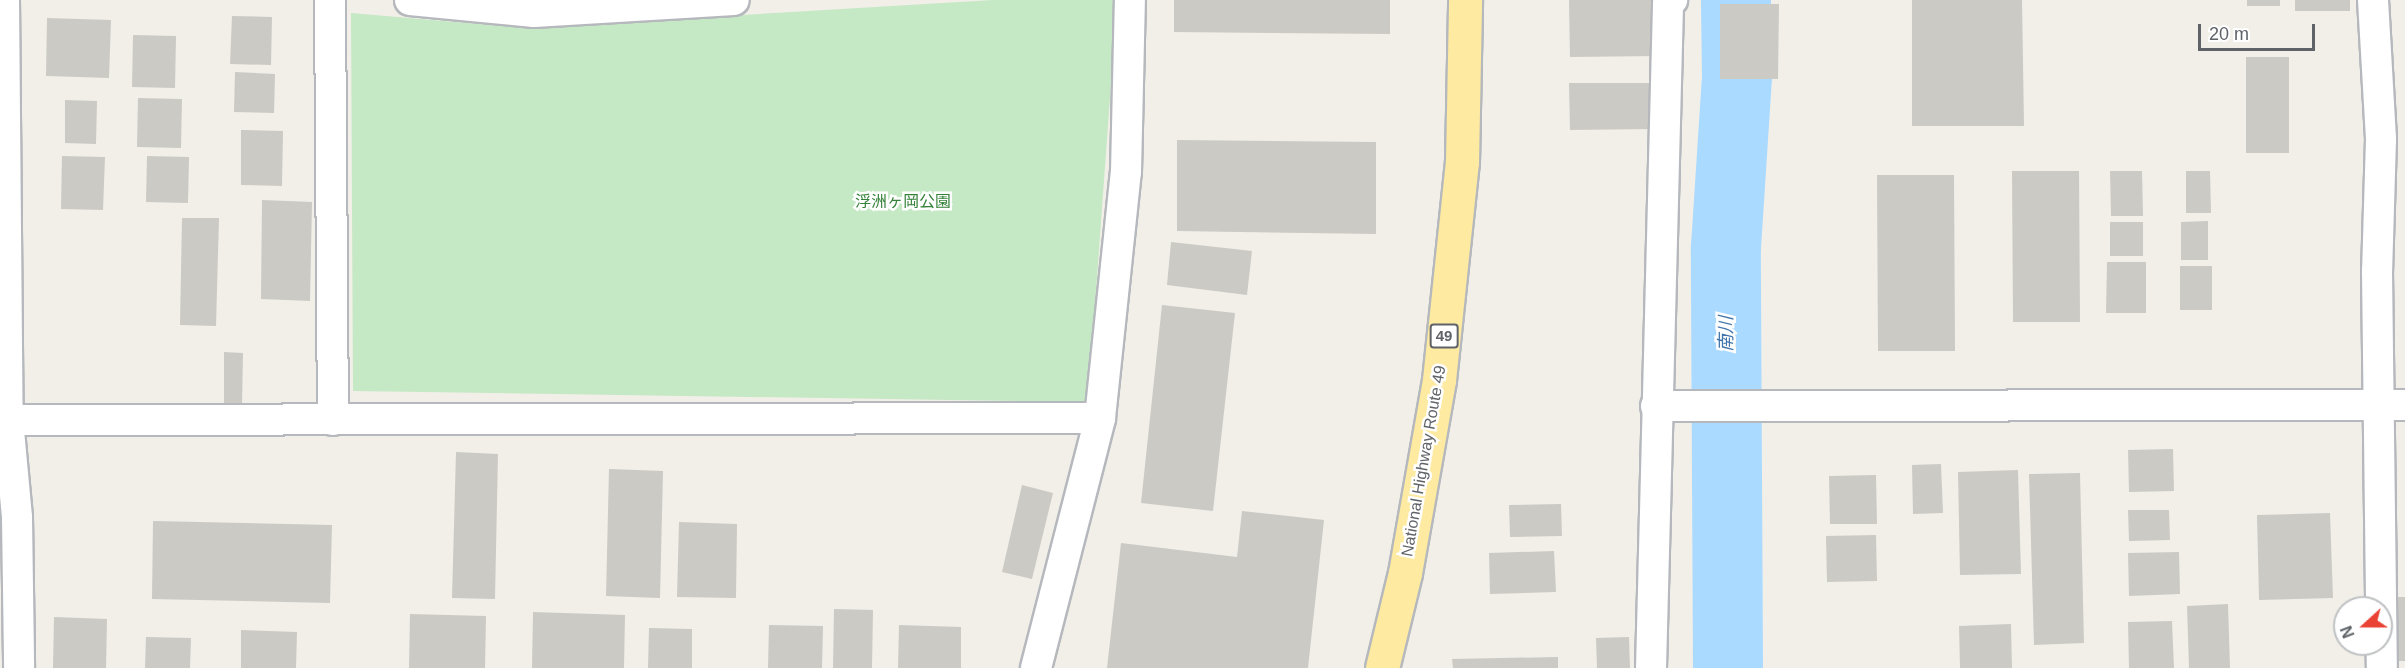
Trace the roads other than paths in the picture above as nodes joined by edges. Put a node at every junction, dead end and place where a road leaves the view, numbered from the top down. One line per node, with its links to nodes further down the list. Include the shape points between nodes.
1 (4, 0): 12 (street)
2 (330, 0): 13 (street)
3 (410, 0): 4 (street, via 534,12)
4 (734, 0)
5 (1130, 0): 11 (street, via 1126,172)
6 (1466, 0): 16 (highway, National Highway Route 49 / 49, via 1462,162 1439,380 1405,573)
7 (1672, 0): 10 (street, via 1668,4)
8 (2373, 0): 9 (street, via 2381,139 2377,271)
9 (2393, 405): 10 (street); 18 (street)
10 (1669, 406): 17 (street)
11 (1100, 418): 13 (street); 15 (street)
12 (4, 420): 13 (street); 14 (street, via 17,517)
13 (333, 420)
14 (19, 668)
15 (1036, 668)
16 (1382, 668)
17 (1651, 668)
18 (2382, 668)

